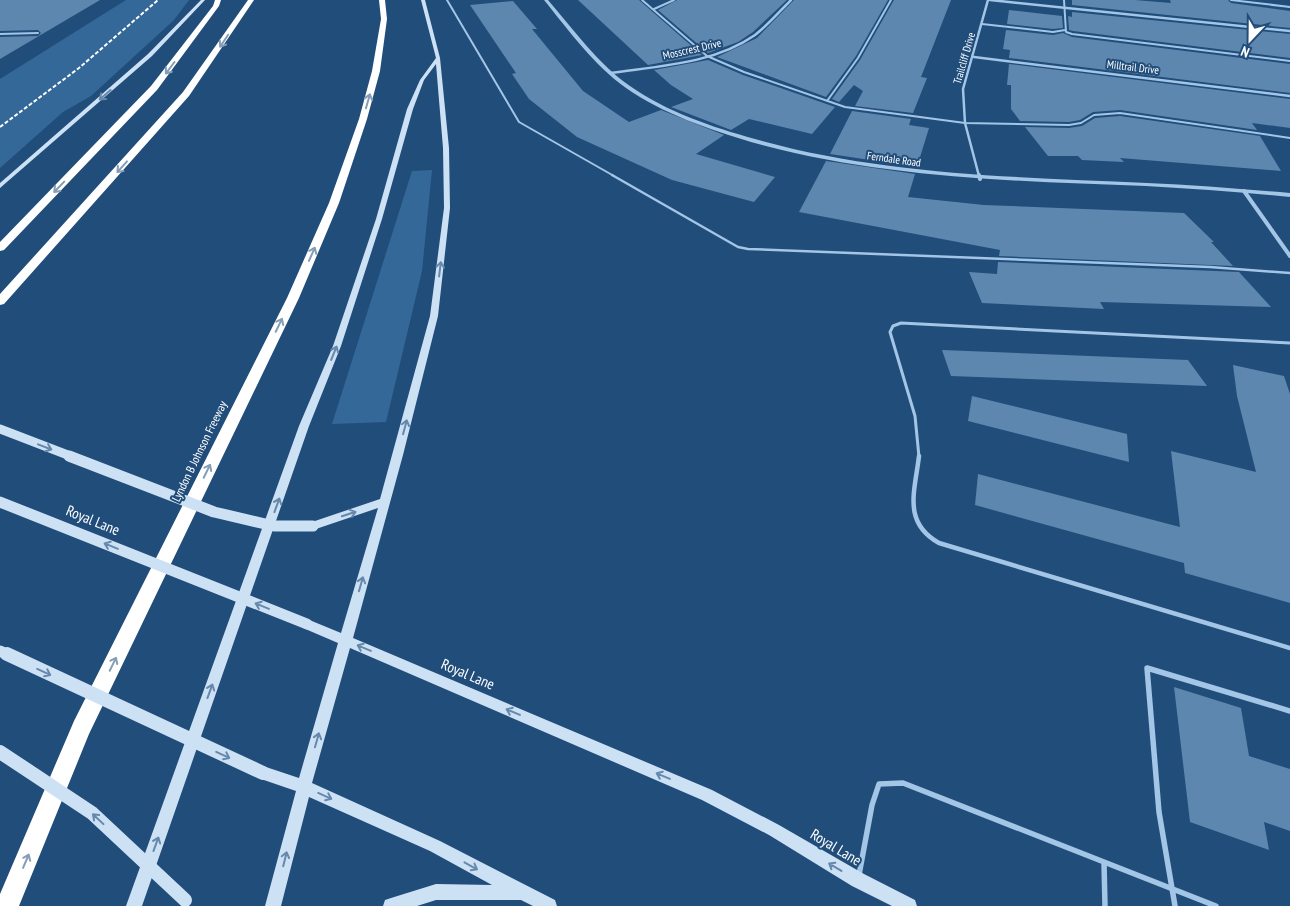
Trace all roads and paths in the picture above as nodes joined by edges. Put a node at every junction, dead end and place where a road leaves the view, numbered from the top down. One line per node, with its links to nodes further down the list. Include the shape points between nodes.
1 (203, 0): 33 (main road, one-way to 33, via 150,55)
2 (218, 0): 36 (highway, one-way to 36, via 154,88)
3 (251, 0): 39 (highway, one-way to 39, via 186,94)
4 (382, 0): 55 (highway, Lyndon B Johnson Freeway, one-way to 4, via 82,728 292,298 334,203 376,70 384,20)
5 (423, 0): 25 (main road)
6 (447, 0): 38 (lane, via 519,122 738,247)
7 (546, 0): 27 (street, Ferndale Road)
8 (642, 0): 17 (lane)
9 (674, 0): 17 (lane)
10 (791, 0): 23 (street, Mosscrest Drive, via 754,36)
11 (891, 0): 29 (lane, via 858,58)
12 (989, 0): 15 (street); 18 (street, Trailcliff Drive)
13 (1064, 0): 15 (lane)
14 (1231, 0): 16 (lane)
15 (1064, 7): 19 (lane); 20 (street)
16 (1290, 7)
17 (654, 10): 23 (lane)
18 (982, 24): 19 (lane, via 1053,32); 24 (street, Trailcliff Drive)
19 (1065, 30): 26 (lane, via 1112,40)
20 (1290, 31)
21 (38, 33): 22 (lane)
22 (0, 34)
23 (707, 56): 27 (street, Mosscrest Drive); 29 (lane)
24 (974, 57): 28 (street, Milltrail Drive); 30 (street, Trailcliff Drive, via 963,89)
25 (438, 58): 43 (main road, one-way to 25, via 434,316 447,208 446,148); 56 (main road, one-way to 25, via 304,426 337,346 379,219 410,109 422,80)
26 (1290, 61)
27 (610, 73): 32 (street, Ferndale Road, via 631,89 679,114 758,142 830,160)
28 (1290, 96)
29 (827, 101): 30 (lane, via 845,107)
30 (964, 123): 31 (lane, via 1068,125 1082,123 1094,115 1120,114); 32 (street, Trailcliff Drive)
31 (1290, 138)
32 (980, 179): 34 (street, Ferndale Road)
33 (0, 186)
34 (1244, 191): 35 (street, Ferndale Road); 37 (street)
35 (1290, 195)
36 (0, 248)
37 (1290, 256)
38 (1290, 273)
39 (0, 301)
40 (1290, 343): 45 (lane, via 900,323 890,332 919,443 913,507 917,524 929,538 948,547)
41 (0, 429): 43 (main road, one-way to 43, bridge, via 214,512 274,526 313,526)
42 (0, 502): 44 (main road, Royal Lane, one-way to 42, bridge)
43 (384, 502): 44 (main road, one-way to 43)
44 (346, 640): 49 (main road, one-way to 44); 51 (main road, Royal Lane, one-way to 44, via 708,795)
45 (1290, 648)
46 (0, 651): 49 (main road, one-way to 49, bridge, via 263,773)
47 (1290, 711): 52 (lane, via 1147,668 1159,812)
48 (0, 752): 54 (main road, one-way to 48, bridge, via 92,813)
49 (304, 787): 53 (main road, one-way to 53, via 435,846); 57 (main road, one-way to 49)
50 (1104, 863): 51 (lane, via 904,783 879,784); 52 (lane); 61 (lane)
51 (858, 880): 60 (main road, Royal Lane)
52 (1173, 890): 62 (lane); 63 (lane)
53 (520, 893): 58 (main road, via 436,892); 59 (main road)
54 (186, 903)
55 (7, 906)
56 (134, 906)
57 (274, 906)
58 (391, 906)
59 (548, 906)
60 (909, 906)
61 (1105, 906)
62 (1175, 906)
63 (1216, 906)

